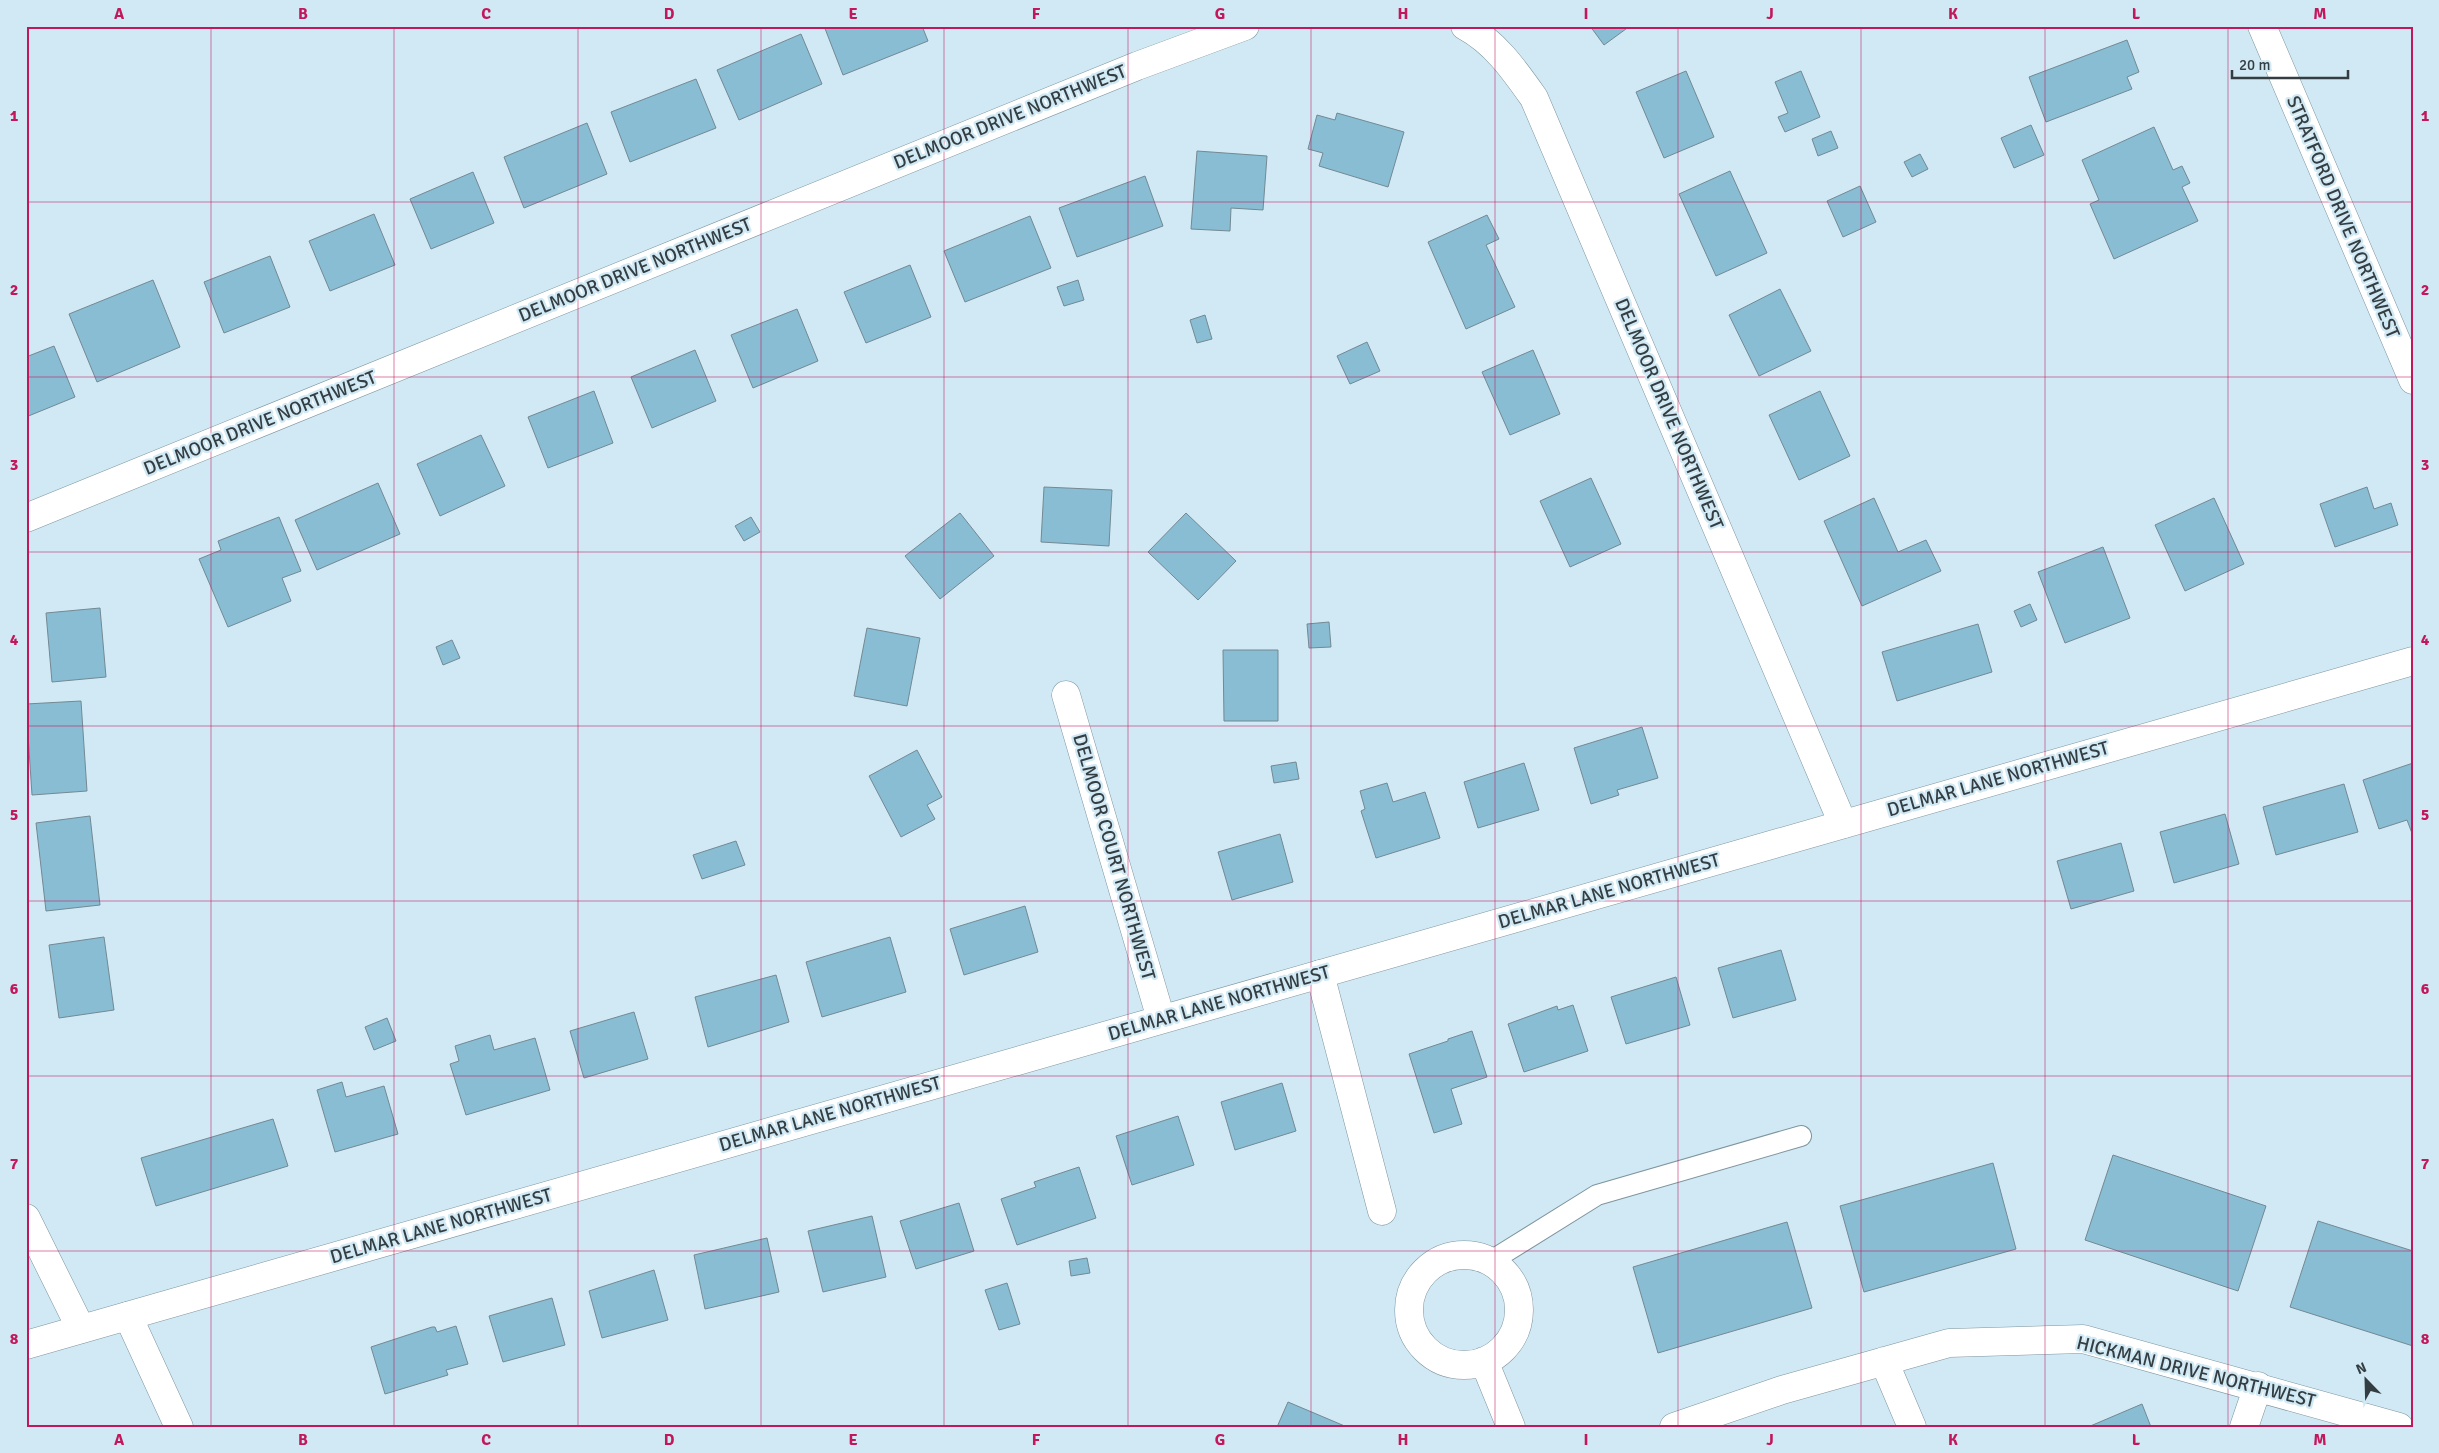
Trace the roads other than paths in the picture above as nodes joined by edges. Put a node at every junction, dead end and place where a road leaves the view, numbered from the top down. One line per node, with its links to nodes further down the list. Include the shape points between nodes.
1 (1245, 26): 5 (street, DELMOOR DRIVE NORTHWEST, via 1137,66)
2 (1464, 26): 8 (street, DELMOOR DRIVE NORTHWEST, via 1506,60 1534,98)
3 (2262, 26): 4 (street, STRATFORD DRIVE NORTHWEST)
4 (2413, 380)
5 (26, 518)
6 (2413, 661): 8 (street, DELMAR LANE NORTHWEST)
7 (1066, 695): 10 (street, DELMOOR COURT NORTHWEST)
8 (1843, 824): 9 (street, DELMAR LANE NORTHWEST)
9 (1320, 974): 10 (street, DELMAR LANE NORTHWEST); 12 (street)
10 (1161, 1019): 15 (street, DELMAR LANE NORTHWEST)
11 (1801, 1136): 14 (lane, via 1597,1196)
12 (1382, 1212)
13 (26, 1218): 16 (street)
14 (1491, 1261): 18 (street, via 1506,1273 1515,1288 1518,1322 1511,1339 1500,1352); 18 (street, via 1473,1255 1453,1256 1436,1262 1421,1275 1412,1292 1408,1310 1412,1329 1420,1344 1434,1356 1450,1363 1467,1365)
15 (128, 1316): 16 (street, DELMAR LANE NORTHWEST); 21 (street)
16 (80, 1330): 17 (street, DELMAR LANE NORTHWEST)
17 (26, 1345)
18 (1484, 1361): 22 (street)
19 (1884, 1361): 20 (street, HICKMAN DRIVE NORTHWEST, via 1949,1343 2084,1339); 23 (street, HICKMAN DRIVE NORTHWEST, via 1782,1390); 24 (street)
20 (2258, 1386): 25 (street); 26 (street, HICKMAN DRIVE NORTHWEST)
21 (179, 1427)
22 (1511, 1427)
23 (1674, 1427)
24 (1912, 1427)
25 (2244, 1427)
26 (2399, 1427)

